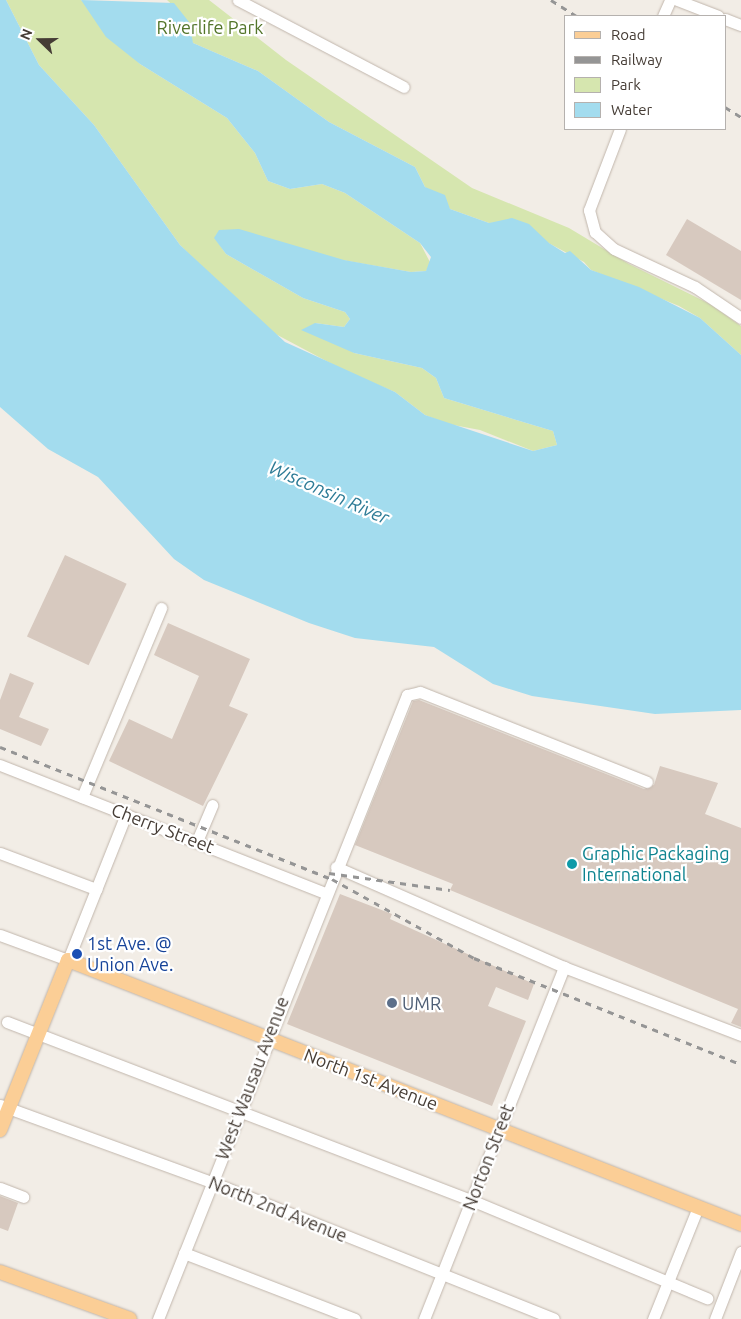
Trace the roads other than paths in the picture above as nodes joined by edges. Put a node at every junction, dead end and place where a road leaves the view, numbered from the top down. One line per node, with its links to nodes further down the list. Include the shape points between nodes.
1 (238, 0): 8 (street)
2 (670, 0): 4 (street)
3 (677, 0): 5 (street)
4 (663, 15)
5 (715, 15)
6 (726, 19): 7 (street)
7 (741, 25)
8 (404, 87)
9 (620, 130): 10 (street, via 590,204 593,229 611,247 695,287)
10 (741, 318)
11 (161, 608): 14 (street)
12 (0, 765): 14 (street, Cherry Street)
13 (647, 782): 19 (street, West Wausau Avenue, via 412,691 402,700)
14 (82, 797): 16 (street, Cherry Street)
15 (212, 805): 17 (street)
16 (126, 814): 17 (street, Cherry Street); 20 (street)
17 (197, 841): 21 (street, Cherry Street)
18 (0, 853): 20 (street)
19 (336, 867): 21 (street, West Wausau Avenue); 24 (street)
20 (96, 889): 23 (street)
21 (325, 893): 28 (street, West Wausau Avenue)
22 (0, 935): 23 (street, North 1st Avenue)
23 (68, 960): 26 (main road); 28 (main road, North 1st Avenue)
24 (564, 967): 27 (street); 31 (street, Norton Street)
25 (7, 1022): 26 (street)
26 (39, 1034): 29 (main road); 30 (street)
27 (741, 1035)
28 (268, 1039): 30 (street, West Wausau Avenue); 31 (main road, North 1st Avenue)
29 (4, 1107): 32 (main road); 33 (street, North 2nd Avenue)
30 (240, 1110): 33 (street, West Wausau Avenue); 36 (street)
31 (498, 1129): 36 (street, Norton Street); 37 (main road, North 1st Avenue)
32 (0, 1130)
33 (212, 1182): 40 (street, West Wausau Avenue); 42 (street, North 2nd Avenue)
34 (0, 1188): 35 (street)
35 (23, 1197)
36 (471, 1200): 42 (street, Norton Street); 43 (street)
37 (698, 1207): 38 (main road, North 1st Avenue); 43 (street)
38 (741, 1224)
39 (741, 1252): 51 (street)
40 (184, 1253): 46 (street, West Wausau Avenue); 47 (street)
41 (0, 1272): 45 (main road)
42 (442, 1275): 48 (street, Norton Street); 49 (street, North 2nd Avenue)
43 (668, 1283): 44 (street); 50 (street)
44 (707, 1298)
45 (130, 1319)
46 (158, 1319)
47 (355, 1319)
48 (424, 1319)
49 (554, 1319)
50 (653, 1319)
51 (715, 1319)

